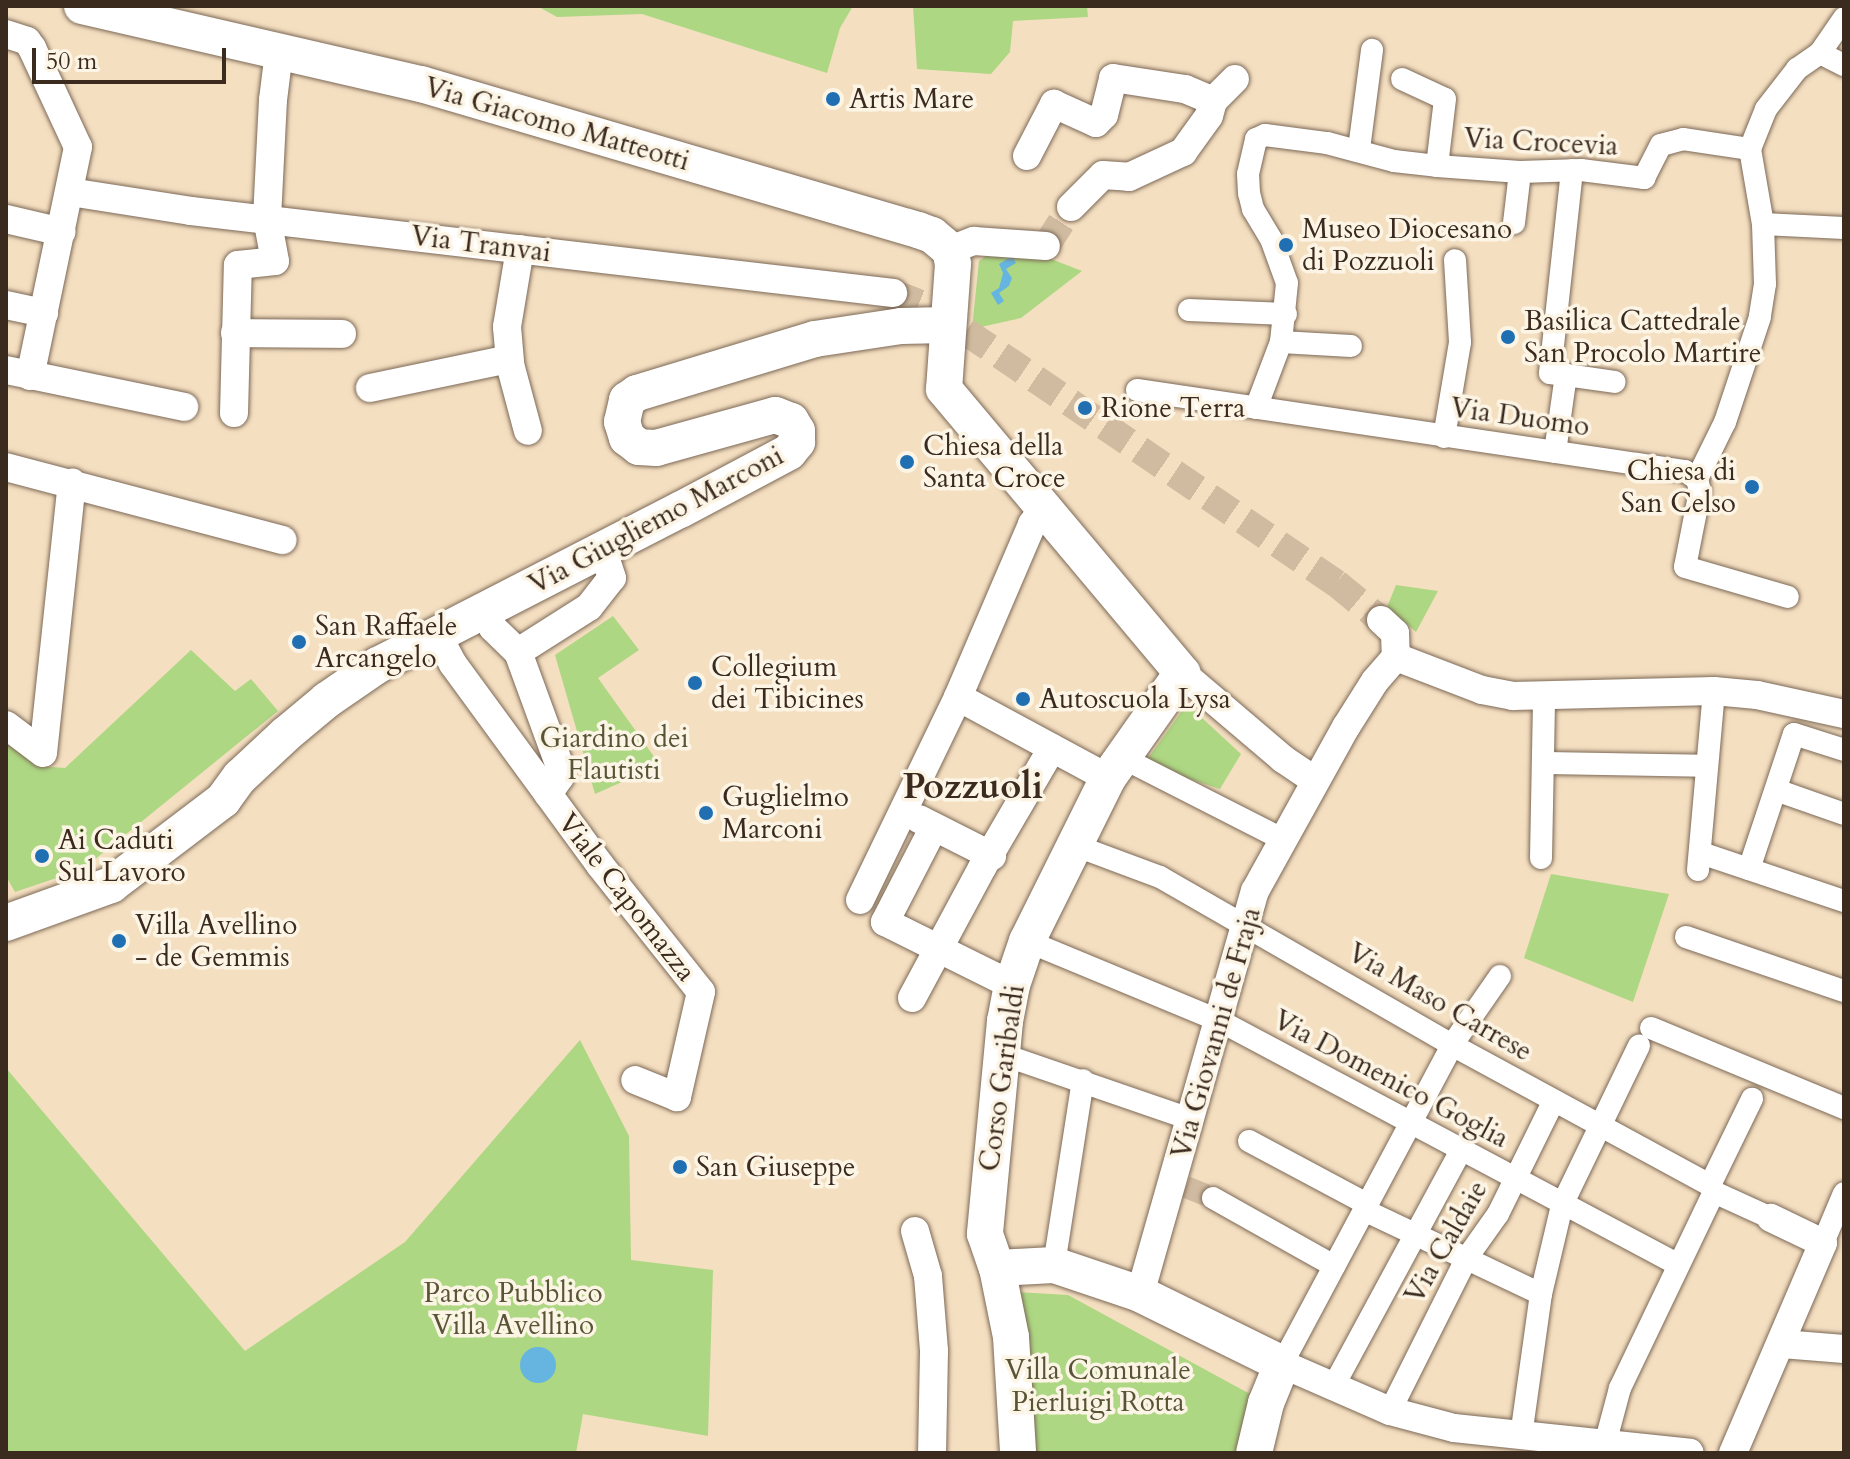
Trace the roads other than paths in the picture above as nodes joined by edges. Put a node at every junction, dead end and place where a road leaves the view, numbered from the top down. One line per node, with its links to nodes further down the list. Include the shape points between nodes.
1 (82, 6): 5 (street, Via Giacomo Matteotti)
2 (1844, 18): 6 (street)
3 (6, 34): 17 (street, via 32,48 78,147)
4 (1372, 50): 11 (street)
5 (279, 52): 19 (street); 27 (street, Via Giacomo Matteotti, via 421,84 776,188 932,235)
6 (1820, 53): 7 (street); 12 (street, via 1797,69 1766,109)
7 (1844, 65)
8 (1235, 79): 10 (street)
9 (1402, 79): 14 (street, via 1445,99)
10 (1213, 101): 13 (street, via 1185,89 1113,78 1104,115 1096,123 1054,104); 18 (street, via 1209,116 1183,152 1129,177 1103,175)
11 (1359, 149): 14 (street, Via Crocevia, via 1394,161); 33 (street, Via Crocevia, via 1265,135 1256,139 1249,193 1287,283)
12 (1750, 149): 15 (street, Via Crocevia, via 1683,139 1661,145 1644,178); 22 (street)
13 (1027, 156)
14 (1437, 166): 16 (street, Via Crocevia)
15 (1572, 170): 16 (street, Via Crocevia); 41 (street, via 1550,373)
16 (1520, 172): 21 (street)
17 (70, 192): 19 (street, Via Tranvai); 24 (street)
18 (1071, 207)
19 (267, 218): 26 (street, Via Tranvai); 35 (street, via 275,261 238,265)
20 (6, 219): 24 (street)
21 (1514, 223)
22 (1763, 224): 23 (street); 52 (street, via 1760,317 1725,422)
23 (1844, 228)
24 (62, 232): 32 (street)
25 (1046, 246): 27 (street, via 974,241)
26 (520, 249): 29 (street, Via Tranvai); 39 (street, via 507,327)
27 (950, 250): 34 (street)
28 (1455, 260): 49 (street, via 1460,342)
29 (893, 293)
30 (6, 305): 32 (street)
31 (1189, 310): 33 (street)
32 (44, 313): 40 (street)
33 (1286, 314): 37 (street)
34 (947, 325): 54 (street, via 944,389); 56 (street, Via Giugliemo Marconi, via 815,339 637,393 627,400 622,422 627,438 639,447 656,448 775,415 791,421 797,442 789,452)
35 (235, 333): 36 (street); 47 (street)
36 (342, 334)
37 (1281, 342): 38 (street); 46 (street)
38 (1351, 346)
39 (509, 359): 43 (street); 48 (street)
40 (18, 373): 45 (street)
41 (1566, 375): 42 (street); 50 (street)
42 (1615, 382)
43 (370, 388)
44 (1137, 390): 46 (street, Via Duomo)
45 (184, 407)
46 (1256, 408): 49 (street, Via Duomo)
47 (234, 413)
48 (528, 431)
49 (1444, 437): 50 (street, Via Duomo)
50 (1555, 452): 52 (street, Via Duomo, via 1685,471)
51 (6, 467): 53 (street)
52 (1697, 479): 57 (street, via 1700,491 1685,567)
53 (72, 483): 55 (street); 68 (street, via 43,753)
54 (1045, 507): 63 (street); 66 (street, via 1032,524)
55 (283, 540)
56 (603, 550): 58 (street, Via Giugliemo Marconi); 61 (street, via 612,578 589,607)
57 (1788, 597)
58 (484, 611): 60 (street, Via Giugliemo Marconi); 61 (street)
59 (1381, 620): 62 (street, via 1395,633)
60 (437, 634): 76 (street, Viale Capomazza); 87 (street, Via Giugliemo Marconi, via 327,700 240,777 223,800 111,885)
61 (518, 652): 76 (street, Viale Capomazza, via 559,764 560,777)
62 (1396, 657): 65 (street, via 1482,690); 74 (street, Via Giovanni de Fraja, via 1375,681)
63 (1182, 673): 72 (street, Corso Garibaldi); 74 (street)
64 (1714, 691): 65 (street); 67 (street, via 1778,698); 73 (street)
65 (1544, 695): 71 (street)
66 (958, 697): 69 (street); 77 (street)
67 (1844, 714)
68 (6, 725)
69 (1052, 748): 72 (street); 82 (street)
70 (1844, 750): 75 (street, via 1794,734)
71 (1543, 763): 73 (street); 83 (street)
72 (1115, 766): 80 (street); 81 (street, Corso Garibaldi)
73 (1707, 766): 84 (street, via 1699,862)
74 (1314, 780): 80 (street, Via Giovanni de Fraja)
75 (1776, 790): 78 (street); 84 (street)
76 (548, 794): 99 (street, Viale Capomazza, via 701,992 677,1097)
77 (904, 811): 79 (street); 85 (street)
78 (1844, 814)
79 (934, 827): 82 (street); 91 (street, via 885,922)
80 (1282, 839): 88 (street, Via Giovanni de Fraja, via 1255,891)
81 (1074, 845): 88 (street, Via Maso Carrese, via 1160,877); 90 (street, Corso Garibaldi)
82 (992, 856): 91 (street)
83 (1541, 858)
84 (1749, 869): 86 (street)
85 (860, 900)
86 (1844, 901)
87 (6, 923)
88 (1246, 925): 96 (street, Via Giovanni de Fraja); 97 (street, Via Maso Carrese)
89 (1686, 937): 94 (street)
90 (1027, 941): 93 (street, Corso Garibaldi); 96 (street, Via Domenico Goglia)
91 (939, 949): 93 (street); 95 (street)
92 (1500, 976): 97 (street)
93 (1012, 985): 98 (street, Corso Garibaldi)
94 (1844, 991)
95 (912, 998)
96 (1220, 1021): 104 (street, Via Giovanni de Fraja); 105 (street, Via Domenico Goglia)
97 (1452, 1045): 102 (street, Via Maso Carrese); 105 (street)
98 (1001, 1054): 100 (street); 123 (street, Corso Garibaldi, via 985,1234)
99 (635, 1080)
100 (1083, 1080): 104 (street); 121 (street)
101 (1752, 1099): 110 (street)
102 (1553, 1102): 106 (street, Via Maso Carrese); 109 (street, Via Caldaie)
103 (1844, 1108): 106 (street, via 1645,1037)
104 (1190, 1119): 124 (street, Via Giovanni de Fraja, via 1180,1184)
105 (1412, 1125): 108 (street, Via Domenico Goglia); 114 (street)
106 (1598, 1127): 110 (street, Via Maso Carrese); 113 (street)
107 (1249, 1141): 114 (street)
108 (1461, 1150): 109 (street, Via Domenico Goglia); 117 (street)
109 (1516, 1180): 113 (street, Via Domenico Goglia); 119 (street, Via Caldaie)
110 (1712, 1188): 115 (street, Via Maso Carrese); 120 (street)
111 (1844, 1193): 118 (street)
112 (1213, 1198): 122 (street)
113 (1562, 1205): 120 (street, Via Domenico Goglia); 125 (street)
114 (1366, 1207): 117 (street); 122 (street)
115 (1771, 1218): 118 (street)
116 (915, 1231): 133 (street, via 928,1276 934,1351)
117 (1416, 1234): 119 (street); 129 (street)
118 (1823, 1243): 126 (street)
119 (1466, 1259): 125 (street); 130 (street, Via Caldaie)
120 (1677, 1264): 132 (street, via 1620,1388)
121 (1054, 1265): 123 (street); 124 (street)
122 (1334, 1266): 128 (street)
123 (997, 1268): 134 (street, Corso Garibaldi, via 1011,1337)
124 (1140, 1294): 128 (street)
125 (1541, 1294): 131 (street)
126 (1782, 1344): 127 (street); 137 (street)
127 (1844, 1349)
128 (1282, 1364): 129 (street); 135 (street)
129 (1333, 1387): 130 (street)
130 (1390, 1411): 131 (street, via 1454,1428)
131 (1521, 1436): 132 (street)
132 (1605, 1444): 136 (street)
133 (932, 1453)
134 (1018, 1453)
135 (1254, 1453)
136 (1690, 1453)
137 (1733, 1453)

